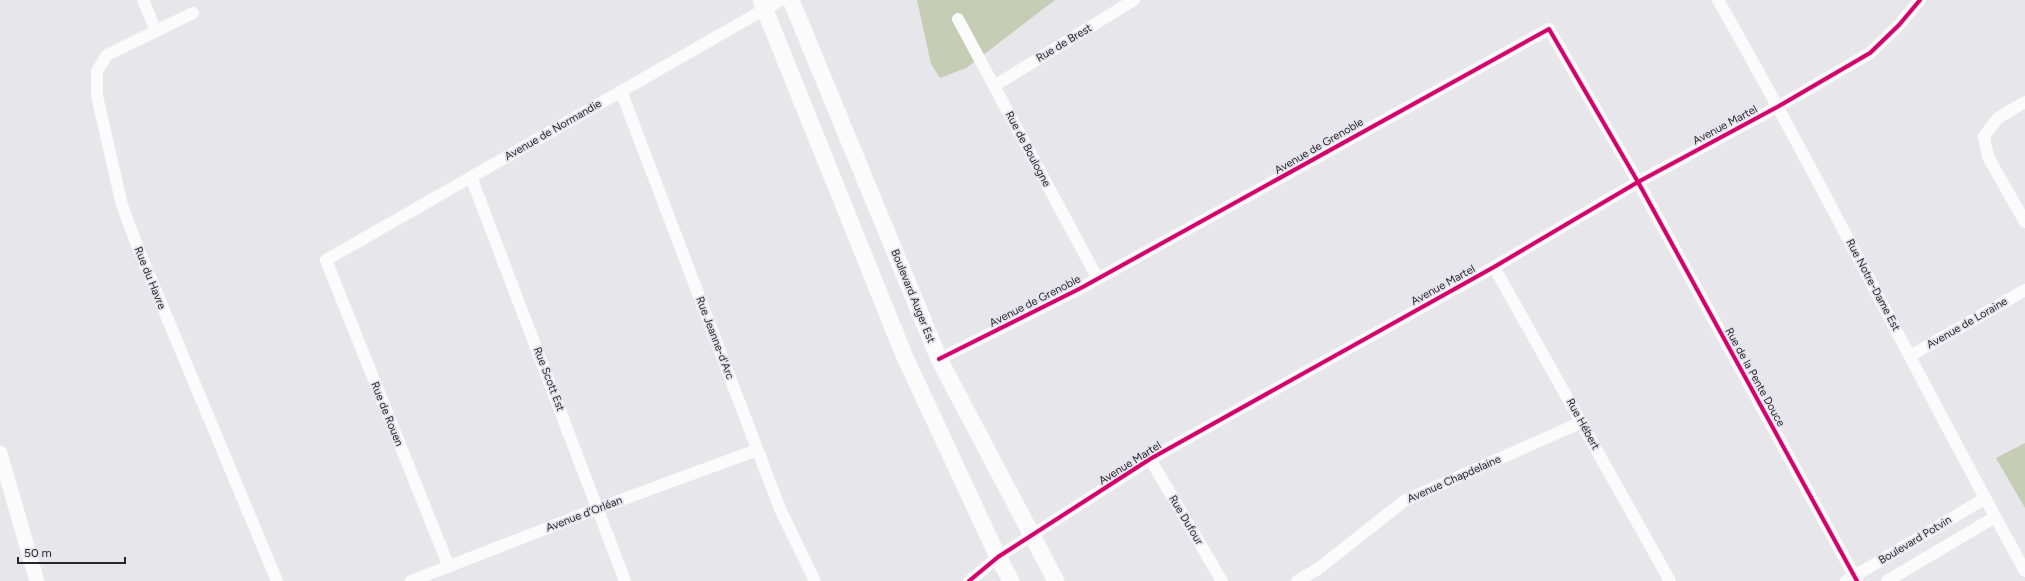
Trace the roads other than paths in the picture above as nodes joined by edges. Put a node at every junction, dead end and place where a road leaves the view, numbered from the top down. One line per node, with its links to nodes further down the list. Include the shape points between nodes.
1 (143, 0): 10 (street)
2 (781, 0): 7 (street, Avenue de Normandie)
3 (791, 0): 23 (main road, Boulevard Auger Est)
4 (1134, 0): 11 (street, Rue de Brest)
5 (1718, 0): 14 (street, Rue Notre-Dame Est)
6 (1920, 0): 14 (street, Avenue Martel, via 1870,53)
7 (762, 4): 12 (street, Avenue de Normandie); 32 (main road, via 904,355)
8 (193, 13): 10 (street, Rue du Havre)
9 (958, 19): 11 (street, Rue de Boulogne)
10 (156, 31): 37 (street, Rue du Havre, via 107,55 98,71 97,96 127,220)
11 (994, 86): 20 (street, Rue de Boulogne)
12 (621, 92): 15 (street, Avenue de Normandie); 25 (street, Rue Jeanne-d'Arc)
13 (2025, 102): 17 (street, via 1998,118 1984,136 1988,157)
14 (1779, 106): 16 (street, Avenue Martel); 22 (street, Rue Notre-Dame Est)
15 (471, 177): 18 (street, Avenue de Normandie); 29 (street, Rue Scott Est)
16 (1638, 182): 19 (street, Avenue Martel); 20 (street, Avenue de Grenoble, via 1549,29); 35 (street, Rue de la Pente Douce)
17 (2025, 222)
18 (326, 260): 33 (street, Rue de Rouen)
19 (1494, 267): 24 (street, Rue Hébert); 27 (street, Avenue Martel)
20 (1098, 279): 23 (street, Avenue de Grenoble)
21 (2025, 290): 22 (street, Avenue de Loraine)
22 (1910, 356): 28 (street, Rue Notre-Dame Est)
23 (939, 359): 31 (main road, Boulevard Auger Est)
24 (1582, 422): 45 (street, Avenue Chapdelaine, via 1404,501 1318,569); 46 (street, Rue Hébert)
25 (758, 450): 29 (street, Avenue d'Orléan); 40 (street, Rue Jeanne-d'Arc, via 780,509)
26 (0, 453): 36 (street)
27 (1150, 459): 31 (street, Avenue Martel); 44 (street, Rue Dufour)
28 (1984, 499): 30 (street, Rue Notre-Dame Est); 35 (street, Boulevard Potvin)
29 (599, 508): 33 (street, Avenue d'Orléan); 39 (street, Rue Scott Est)
30 (1995, 518): 34 (street, Rue Notre-Dame Est); 47 (street, Boulevard Potvin)
31 (1032, 535): 32 (street, Avenue Martel); 43 (main road, Boulevard Auger Est)
32 (998, 557): 41 (street, Avenue Martel); 42 (main road)
33 (449, 567): 38 (street, Avenue d'Orléan)
34 (2025, 571)
35 (1853, 580)
36 (37, 581)
37 (277, 581)
38 (411, 581)
39 (625, 581)
40 (815, 581)
41 (969, 581)
42 (1011, 581)
43 (1056, 581)
44 (1222, 581)
45 (1297, 581)
46 (1670, 581)
47 (1887, 581)

